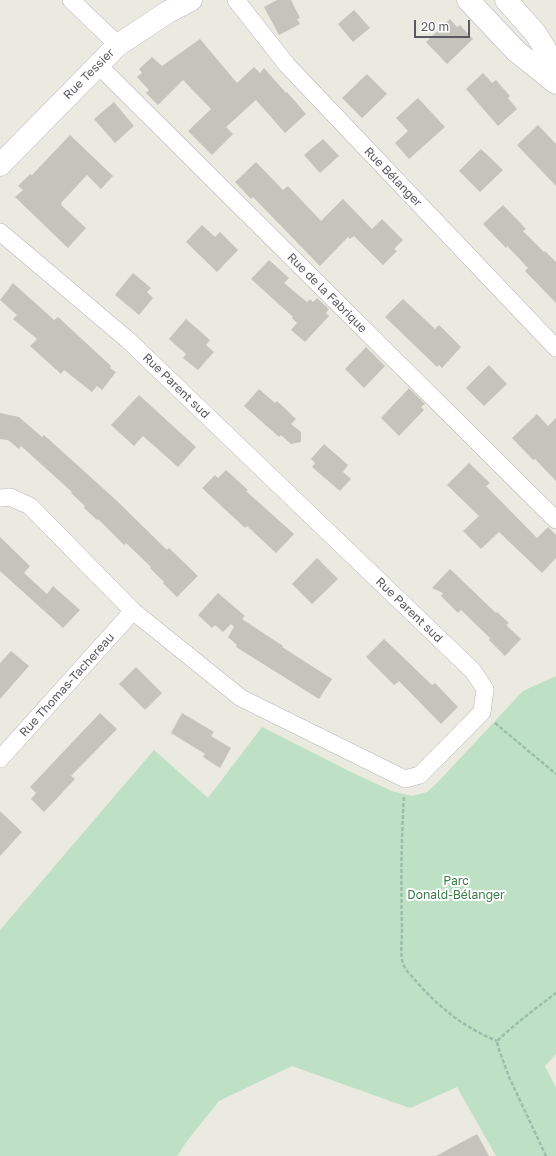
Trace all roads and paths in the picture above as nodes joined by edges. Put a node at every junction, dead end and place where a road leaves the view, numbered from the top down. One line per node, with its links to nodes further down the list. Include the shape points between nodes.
1 (71, 0): 6 (street)
2 (190, 0): 6 (street, Rue Tessier)
3 (236, 0): 12 (street, Rue Bélanger, via 287,65)
4 (468, 0): 9 (street, via 516,51)
5 (506, 0): 8 (street, via 536,34)
6 (118, 45): 7 (street, Rue Tessier)
7 (98, 65): 10 (street, Rue Tessier); 14 (street, Rue de la Fabrique)
8 (556, 67)
9 (556, 83)
10 (0, 165)
11 (0, 232): 16 (street, Rue Parent sud, via 128,340 473,671 485,689)
12 (556, 348)
13 (0, 498): 15 (street, via 10,497 30,506)
14 (556, 520)
15 (133, 611): 16 (street, via 241,698 405,779 420,775); 17 (street, Rue Thomas-Tachereau)
16 (482, 712): 18 (path)
17 (0, 759)
18 (556, 774)
19 (403, 810): 21 (path, via 402,963 422,989 443,1009 479,1034)
20 (556, 993): 21 (path)
21 (497, 1041): 22 (path, via 509,1077)
22 (546, 1156)

